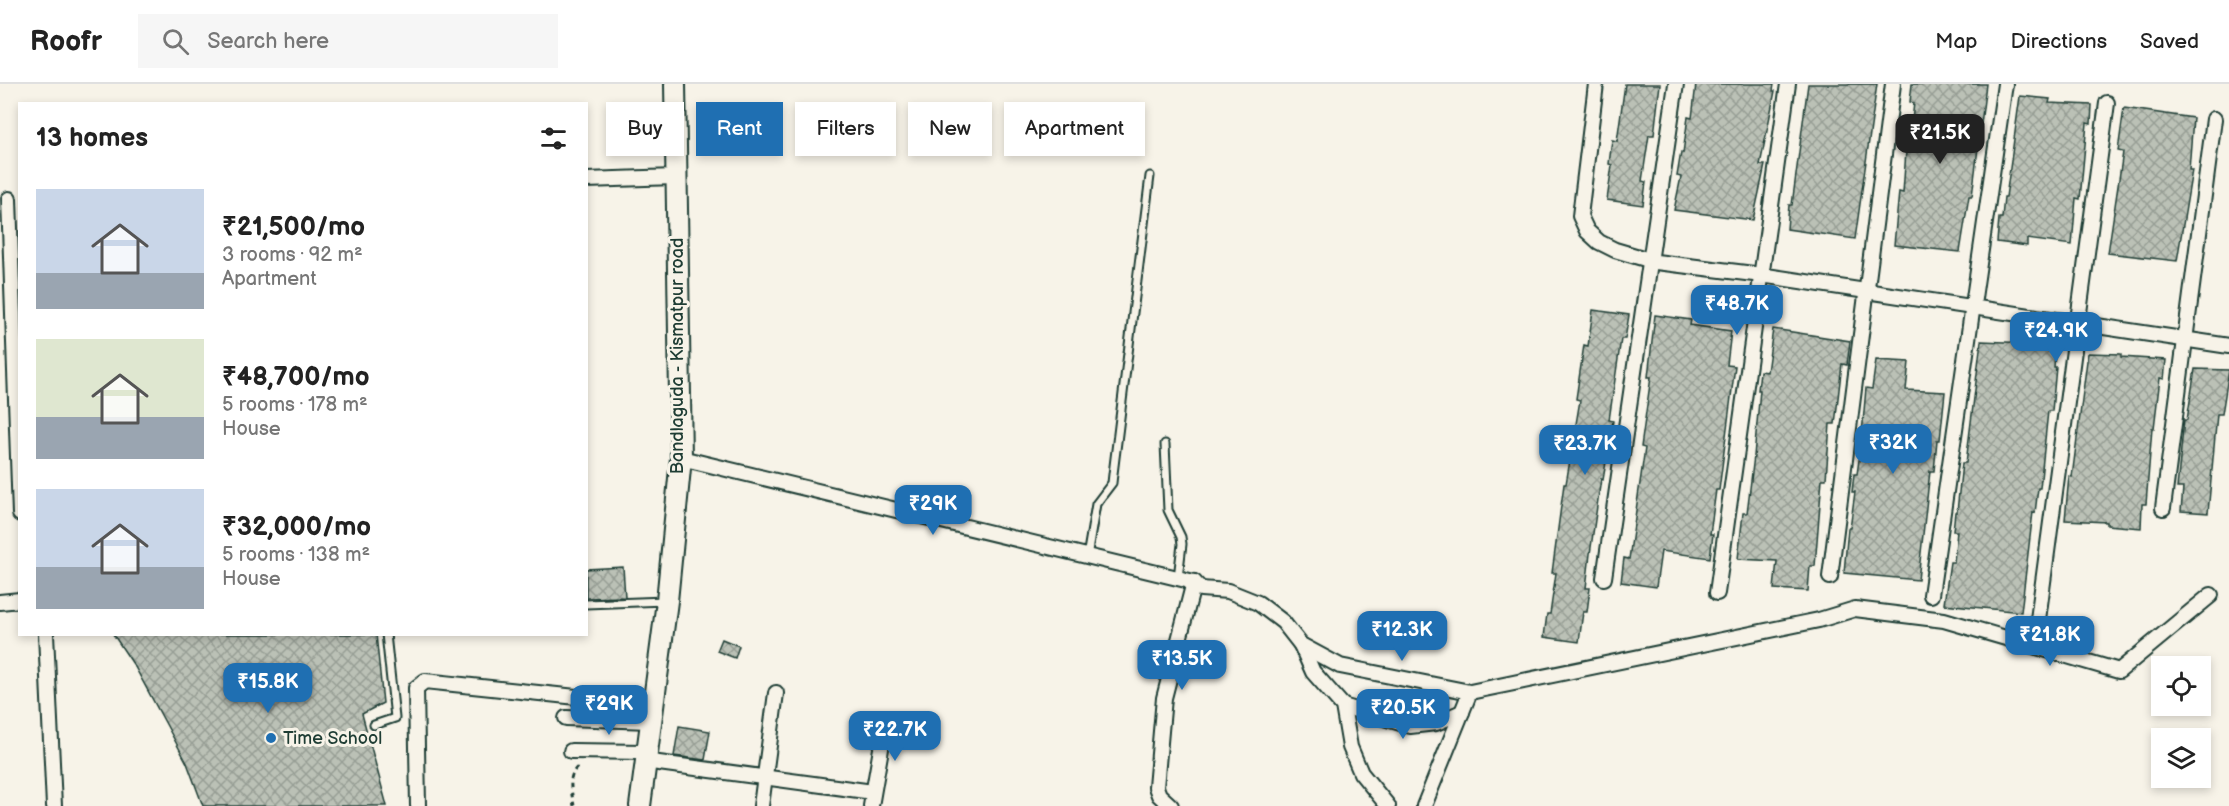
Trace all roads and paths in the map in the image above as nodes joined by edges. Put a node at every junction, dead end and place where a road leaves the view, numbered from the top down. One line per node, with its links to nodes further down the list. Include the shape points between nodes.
1 (675, 84): 10 (street, Bandlaguda - Kismatpur road)
2 (1596, 84): 13 (street, via 1580,216 1587,231 1599,242)
3 (1676, 84): 13 (street)
4 (1788, 84): 14 (street)
5 (1893, 84): 15 (street)
6 (2006, 84): 16 (street)
7 (2107, 103): 17 (street)
8 (2214, 118): 18 (street)
9 (1150, 176): 24 (lane, via 1112,483 1096,504)
10 (675, 177): 11 (street); 21 (street, Bandlaguda - Kismatpur road)
11 (588, 180)
12 (9, 199): 22 (street)
13 (1650, 260): 14 (street); 27 (street)
14 (1761, 275): 15 (street); 29 (street)
15 (1867, 291): 16 (street); 25 (street)
16 (1973, 307): 17 (street); 30 (street)
17 (2078, 323): 18 (street); 36 (street)
18 (2186, 339): 19 (street); 23 (street)
19 (2229, 346)
20 (1165, 444): 26 (lane, via 1168,510 1182,544)
21 (681, 458): 24 (street); 33 (street, Bandlaguda - Kismatpur road)
22 (18, 493)
23 (2163, 508)
24 (1088, 557): 26 (street)
25 (1830, 577)
26 (1178, 578): 28 (street)
27 (1604, 578)
28 (1194, 582): 39 (street, via 1201,589 1228,591 1258,603 1284,622); 58 (street, via 1164,698 1156,788)
29 (1717, 592)
30 (1931, 595)
31 (2211, 595): 40 (street, via 2119,671 1944,620 1855,609 1819,620)
32 (18, 600): 34 (street)
33 (667, 601): 35 (lane); 44 (street, Bandlaguda - Kismatpur road)
34 (0, 602)
35 (588, 604)
36 (2037, 627)
37 (45, 636): 53 (street)
38 (386, 636): 46 (lane, via 395,718)
39 (1301, 645): 40 (street, via 1340,666); 42 (street, via 1313,672)
40 (1470, 692): 43 (street)
41 (776, 693): 51 (street)
42 (1343, 706): 43 (street, via 1410,726 1436,723); 59 (street, via 1350,747 1361,773)
43 (1462, 712): 60 (street)
44 (651, 713): 45 (street); 49 (street, Bandlaguda - Kismatpur road); 54 (street, via 424,681 416,688)
45 (566, 718)
46 (374, 725)
47 (885, 726): 52 (street)
48 (571, 751): 49 (street)
49 (645, 757): 51 (street); 56 (street, Bandlaguda - Kismatpur road)
50 (585, 764): 55 (path, via 572,774)
51 (765, 778): 52 (street); 57 (street)
52 (872, 799)
53 (54, 806)
54 (418, 806)
55 (574, 806)
56 (640, 806)
57 (761, 806)
58 (1171, 806)
59 (1388, 806)
60 (1424, 806)

